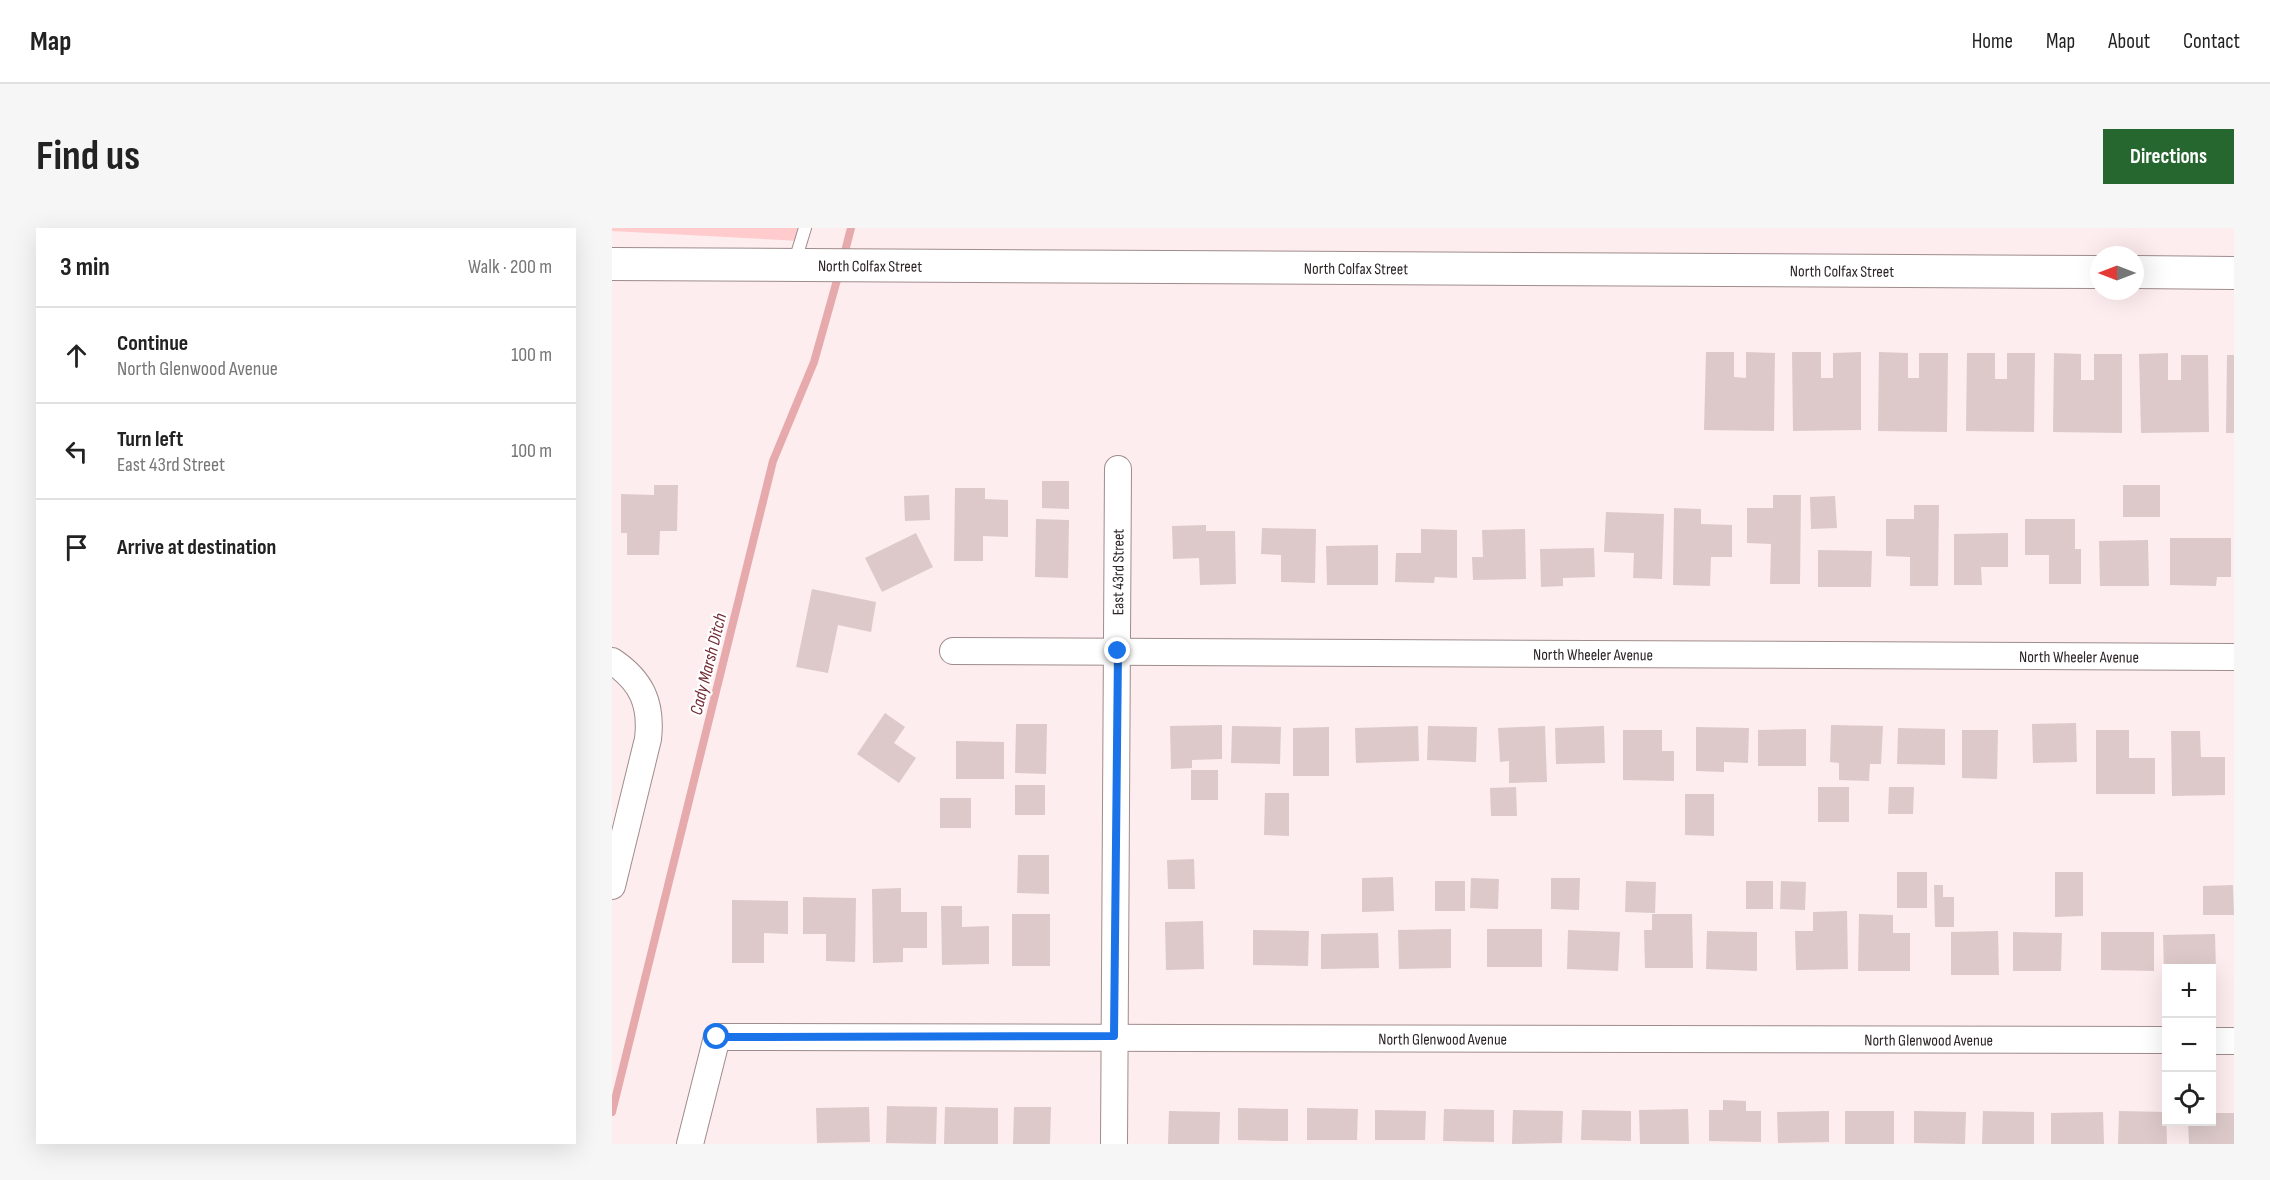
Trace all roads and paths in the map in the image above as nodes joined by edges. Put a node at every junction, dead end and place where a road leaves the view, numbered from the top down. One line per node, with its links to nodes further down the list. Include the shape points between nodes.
1 (805, 228): 2 (lane)
2 (797, 253): 3 (street, North Colfax Street, via 757,265); 4 (street, North Colfax Street, via 881,266)
3 (612, 264)
4 (2090, 272)
5 (2144, 272): 6 (street)
6 (2234, 273)
7 (1118, 469): 9 (street, East 43rd Street)
8 (953, 651): 9 (street, North Wheeler Avenue)
9 (1118, 651): 10 (street, North Wheeler Avenue); 13 (street, East 43rd Street)
10 (2234, 657)
11 (612, 660): 12 (street, via 639,685 650,723)
12 (612, 886)
13 (1114, 1036): 14 (street, North Glenwood Avenue); 17 (street, North Glenwood Avenue, via 717,1037); 18 (street, East 43rd Street)
14 (2162, 1040)
15 (2216, 1041): 16 (street)
16 (2234, 1041)
17 (690, 1144)
18 (1114, 1144)

